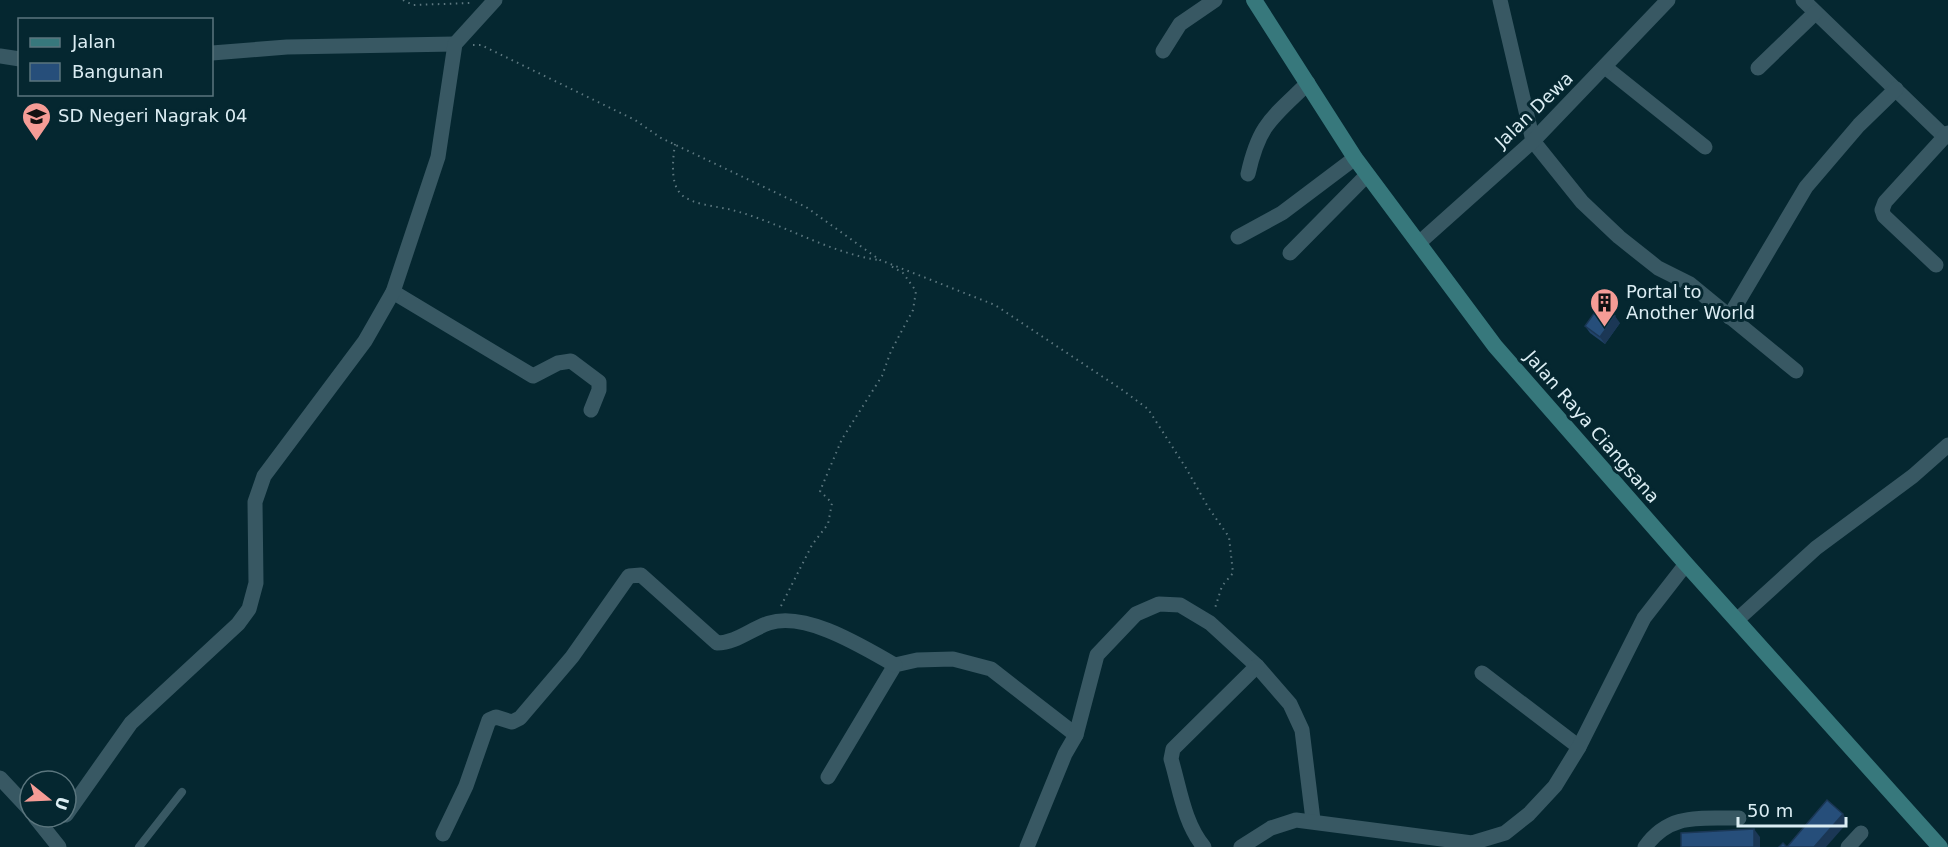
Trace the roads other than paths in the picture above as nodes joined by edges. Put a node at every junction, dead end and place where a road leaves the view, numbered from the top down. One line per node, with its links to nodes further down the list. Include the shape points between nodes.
1 (495, 0): 8 (street)
2 (1215, 0): 9 (street, via 1180,24)
3 (1254, 0): 15 (main road, Jalan Raya Ciangsana)
4 (1500, 0): 18 (street)
5 (1668, 0): 13 (street, Jalan Dewa)
6 (1803, 0): 7 (street)
7 (1815, 13): 14 (street); 16 (street)
8 (455, 44): 10 (street, via 287,47); 27 (street, via 438,157)
9 (1163, 51)
10 (213, 53)
11 (0, 56): 12 (street)
12 (18, 59)
13 (1605, 67): 18 (street, Jalan Dewa); 19 (street)
14 (1758, 68)
15 (1308, 83): 20 (main road, Jalan Raya Ciangsana); 21 (street, via 1265,125 1254,147)
16 (1896, 89): 17 (street); 28 (street, via 1806,187)
17 (1947, 135): 26 (street, via 1882,210)
18 (1533, 141): 24 (street, Jalan Dewa); 28 (street, via 1582,202 1619,237 1658,268 1690,284)
19 (1705, 147)
20 (1355, 158): 22 (main road, Jalan Raya Ciangsana); 23 (street, via 1282,213)
21 (1248, 174)
22 (1367, 175): 24 (main road, Jalan Raya Ciangsana); 25 (street)
23 (1238, 237)
24 (1420, 242): 32 (main road, Jalan Raya Ciangsana, via 1495,346)
25 (1290, 253)
26 (1936, 265)
27 (393, 292): 30 (street, via 533,376 564,361 576,363 599,382); 43 (street, via 365,341 264,476 255,502 256,583 249,609 131,723)
28 (1729, 317): 29 (street)
29 (1796, 371)
30 (591, 410)
31 (1948, 445): 33 (street, via 1816,548)
32 (1686, 564): 33 (main road, Jalan Raya Ciangsana); 38 (street, via 1644,618)
33 (1738, 619): 56 (main road, Jalan Raya Ciangsana)
34 (895, 665): 37 (street, via 953,659 991,669); 39 (street); 48 (street, via 856,642 822,628 790,621 772,622 726,643 717,643 641,575 629,576 572,657 520,718 512,722 496,717 489,720 466,786)
35 (1257, 666): 37 (street, via 1210,623 1180,605 1159,604 1136,614 1097,655); 45 (street, via 1290,704 1302,730); 52 (street, via 1173,749 1171,759 1191,831)
36 (1482, 673): 38 (street)
37 (1076, 735): 51 (street)
38 (1579, 747): 45 (street, via 1555,786 1529,814 1505,833 1472,843)
39 (828, 777)
40 (0, 778): 42 (street)
41 (182, 792): 50 (lane)
42 (18, 797)
43 (78, 798)
44 (1738, 818): 54 (street, via 1674,821 1654,834)
45 (1313, 820): 53 (street, via 1296,820 1271,828)
46 (45, 829): 49 (street)
47 (1861, 832): 55 (street)
48 (443, 834)
49 (55, 842)
50 (139, 847)
51 (1027, 847)
52 (1204, 847)
53 (1241, 847)
54 (1645, 847)
55 (1848, 847)
56 (1940, 847)

